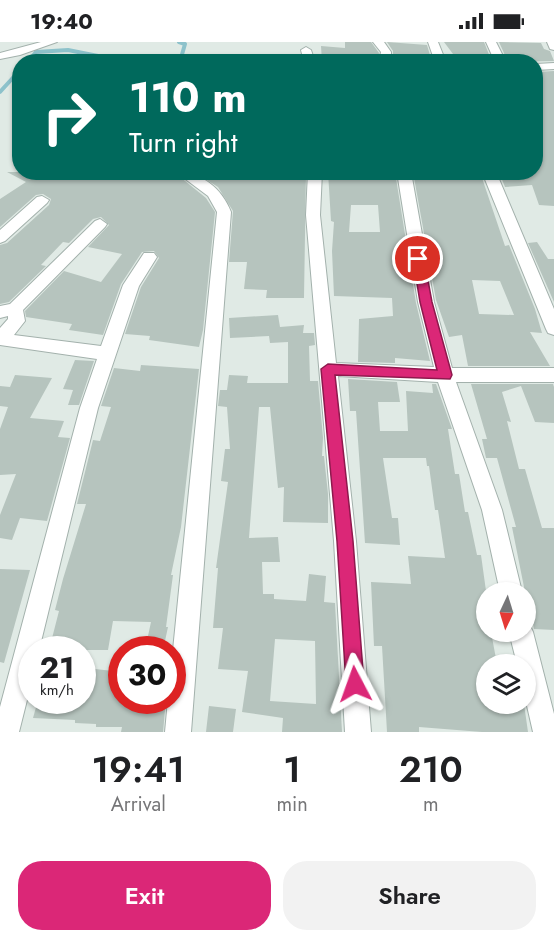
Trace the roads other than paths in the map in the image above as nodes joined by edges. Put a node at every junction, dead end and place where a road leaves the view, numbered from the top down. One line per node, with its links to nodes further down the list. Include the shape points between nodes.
1 (52, 42): 6 (street)
2 (552, 42): 3 (street)
3 (554, 47)
4 (306, 50): 5 (street)
5 (307, 54)
6 (0, 56)
7 (194, 180): 25 (street, via 222,202 224,212)
8 (315, 180): 19 (street, via 313,214)
9 (405, 180): 20 (street, via 426,302)
10 (492, 180): 16 (street)
11 (42, 200): 13 (street)
12 (100, 224): 15 (street)
13 (0, 238)
14 (149, 256): 18 (street, via 131,285)
15 (8, 310): 17 (street, via 17,321)
16 (554, 329)
17 (0, 339): 18 (street)
18 (108, 354): 24 (street, via 89,408)
19 (328, 369): 20 (street); 26 (street)
20 (445, 375): 21 (street); 22 (street, via 492,510)
21 (554, 375)
22 (509, 582)
23 (523, 642): 27 (street)
24 (6, 732)
25 (178, 732)
26 (358, 732)
27 (546, 732)

